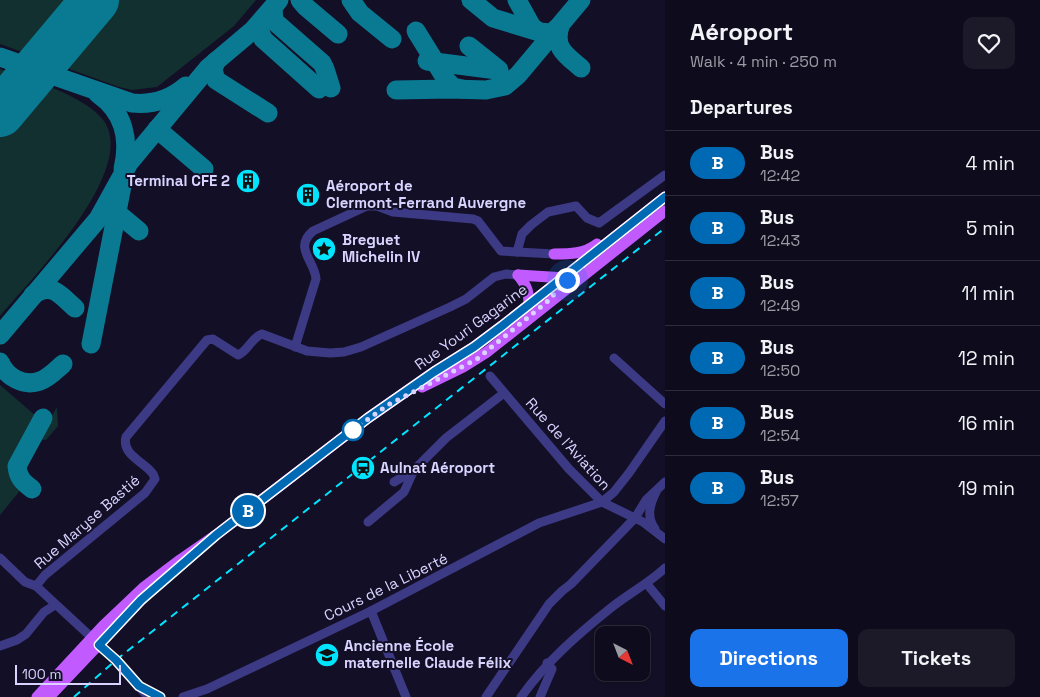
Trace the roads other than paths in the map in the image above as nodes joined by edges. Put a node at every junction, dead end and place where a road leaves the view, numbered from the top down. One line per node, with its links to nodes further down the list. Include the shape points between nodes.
1 (665, 175): 5 (street, via 599,222 587,218 576,206 548,212 524,230)
2 (665, 191): 6 (main road, via 592,248 575,254)
3 (665, 197): 9 (main road, Rue Youri Gagarine)
4 (665, 211): 8 (main road, Rue Youri Gagarine)
5 (517, 252): 6 (street); 12 (street, via 501,251 473,219 394,212 366,206 308,235 304,247 315,268 316,279)
6 (554, 254): 9 (main road, via 568,265)
7 (518, 275): 9 (main road); 10 (main road, via 529,291); 12 (street, via 494,277 466,299 361,347 330,353 307,352)
8 (584, 275): 9 (main road); 11 (main road, Rue Youri Gagarine)
9 (567, 276): 10 (main road, Rue Youri Gagarine); 11 (main road, via 567,282 548,301)
10 (529, 306): 17 (main road, Rue Youri Gagarine)
11 (503, 338): 17 (main road, Rue Youri Gagarine, via 477,359)
12 (296, 347): 31 (street, Rue Maryse Bastié, via 262,334 238,355 210,338 125,440 128,451 151,471 154,479 145,493 45,575)
13 (614, 358): 16 (street)
14 (490, 376): 15 (street, Rue de l'Aviation)
15 (504, 393): 19 (street, via 446,438); 23 (street, Rue de l'Aviation)
16 (665, 404)
17 (388, 405): 35 (main road, Rue Youri Gagarine, via 144,588)
18 (665, 421): 23 (street, via 629,473)
19 (414, 470): 20 (street); 25 (street, via 404,492)
20 (394, 482)
21 (665, 482): 22 (street)
22 (658, 490): 24 (street, via 646,500); 26 (street, via 649,512 650,523)
23 (602, 502): 24 (street, Rue de l'Aviation); 34 (street, Cours de la Liberté, via 539,524)
24 (635, 518): 26 (street, Rue de l'Aviation); 45 (street, via 549,604)
25 (368, 522)
26 (657, 532): 27 (street, Rue de l'Aviation)
27 (665, 540)
28 (0, 558): 31 (street, via 25,582)
29 (665, 568): 30 (street)
30 (647, 584): 33 (street); 37 (street, via 614,606)
31 (36, 586): 32 (street)
32 (55, 604): 35 (street); 36 (street, via 26,634)
33 (665, 606)
34 (371, 611): 43 (street, Cours de la Liberté, via 207,689); 44 (street)
35 (95, 642): 38 (street); 39 (main road); 40 (main road)
36 (0, 646)
37 (548, 663): 46 (street); 47 (street, via 552,669)
38 (139, 686): 41 (street); 42 (street)
39 (37, 697)
40 (49, 697)
41 (148, 697)
42 (160, 697)
43 (183, 697)
44 (406, 697)
45 (486, 697)
46 (521, 697)
47 (540, 697)

